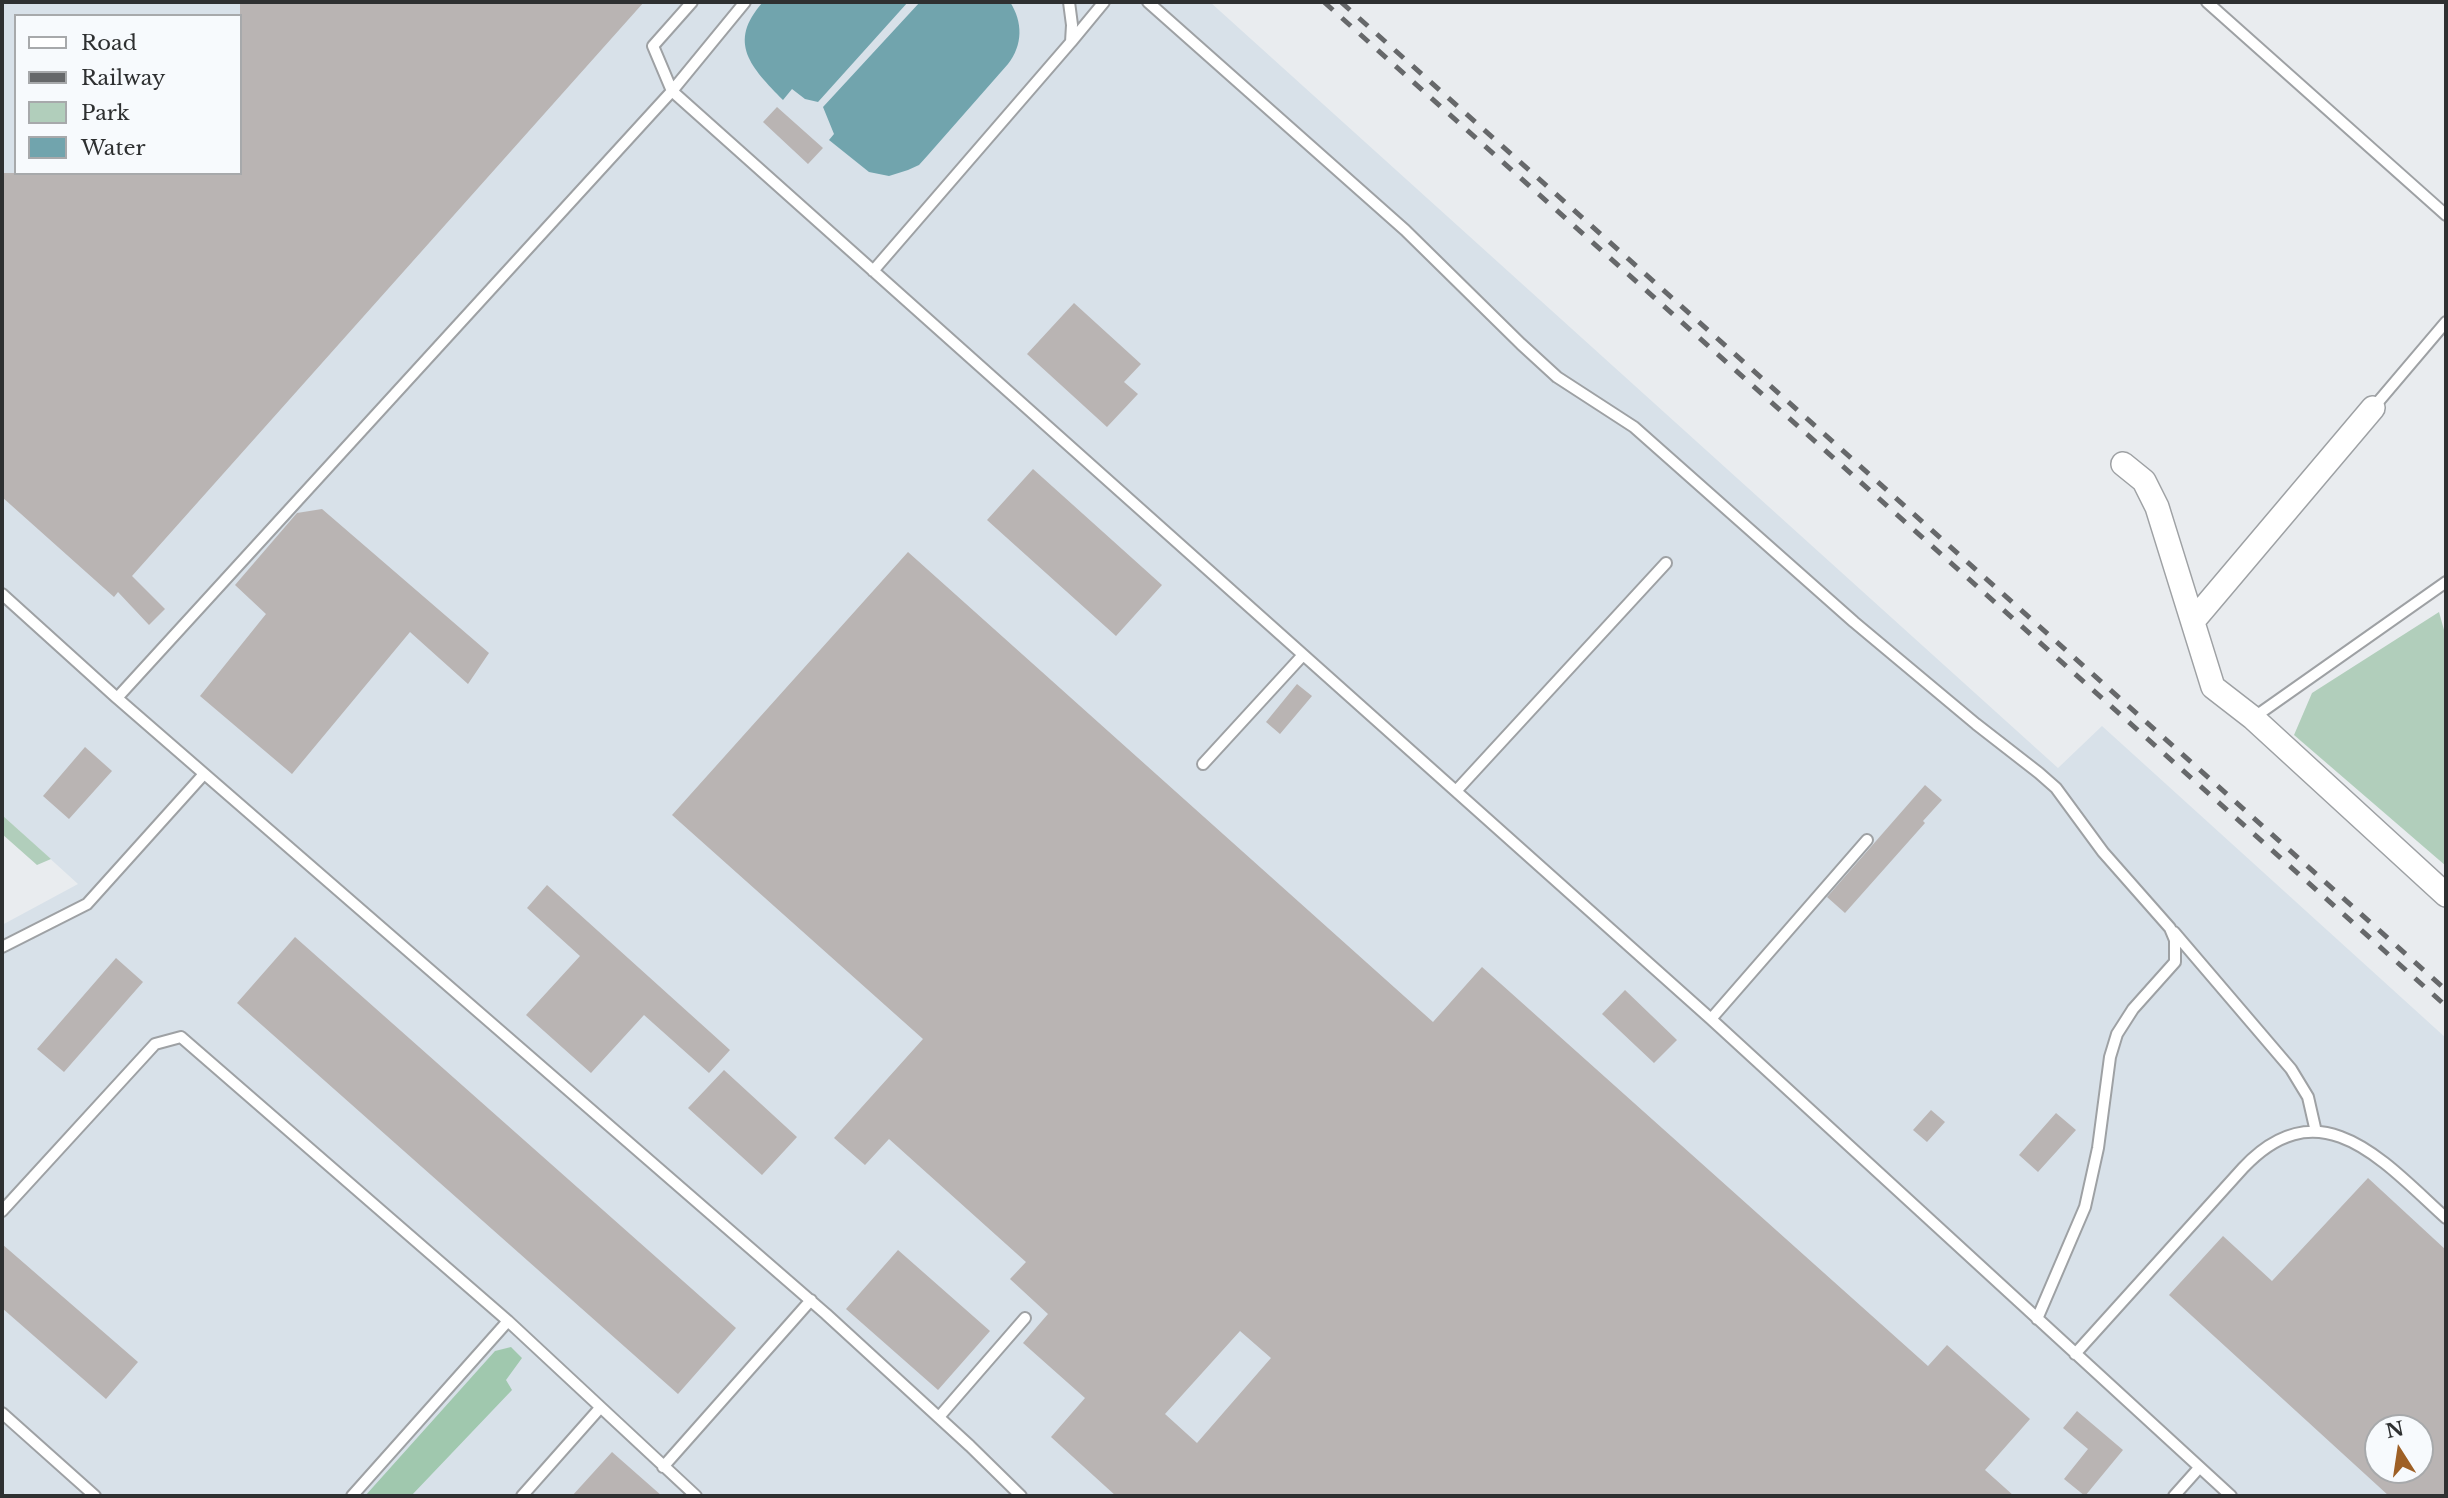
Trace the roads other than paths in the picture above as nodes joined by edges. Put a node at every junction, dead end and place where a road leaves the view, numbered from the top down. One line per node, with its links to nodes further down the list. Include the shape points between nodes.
1 (692, 2): 8 (lane, via 653,46)
2 (744, 2): 8 (lane)
3 (1069, 2): 7 (lane)
4 (1104, 2): 7 (lane)
5 (1148, 2): 28 (lane, via 1405,230 1557,377 1634,427 1854,622 2056,788 2103,852)
6 (2207, 2): 9 (lane)
7 (1071, 42): 10 (lane)
8 (672, 91): 10 (lane); 21 (lane)
9 (2446, 215)
10 (873, 271): 20 (lane)
11 (2446, 322): 12 (lane)
12 (2373, 408): 19 (street)
13 (2123, 464): 19 (street, via 2144,481 2157,507)
14 (1666, 564): 25 (lane)
15 (2446, 582): 17 (lane)
16 (2446, 587): 17 (lane)
17 (2434, 590): 22 (lane)
18 (2, 594): 21 (lane)
19 (2193, 621): 22 (street, via 2213,687)
20 (1303, 655): 23 (lane); 25 (lane)
21 (117, 698): 24 (lane)
22 (2253, 718): 27 (street)
23 (1203, 764)
24 (204, 774): 29 (lane, via 87,904); 34 (lane)
25 (1456, 791): 30 (lane)
26 (1867, 840): 30 (lane)
27 (2446, 895)
28 (2170, 928): 31 (lane, via 2291,1069 2308,1097); 36 (lane, via 2175,962 2117,1034 2085,1207)
29 (2, 947)
30 (1711, 1019): 36 (lane)
31 (2316, 1132): 33 (lane, via 2344,1137 2361,1146); 38 (lane, via 2277,1140 2259,1151)
32 (2, 1211): 37 (lane, via 155,1044 181,1037)
33 (2446, 1218)
34 (811, 1300): 41 (lane); 42 (lane)
35 (1025, 1318): 41 (lane)
36 (2037, 1319): 38 (lane)
37 (508, 1321): 39 (lane); 45 (lane)
38 (2075, 1354): 43 (lane)
39 (600, 1408): 42 (lane); 46 (lane)
40 (2, 1413): 44 (lane)
41 (939, 1417): 48 (lane)
42 (663, 1467): 47 (lane)
43 (2199, 1468): 49 (lane); 50 (lane)
44 (95, 1496)
45 (352, 1496)
46 (522, 1496)
47 (696, 1496)
48 (1021, 1496)
49 (2174, 1496)
50 (2231, 1496)

